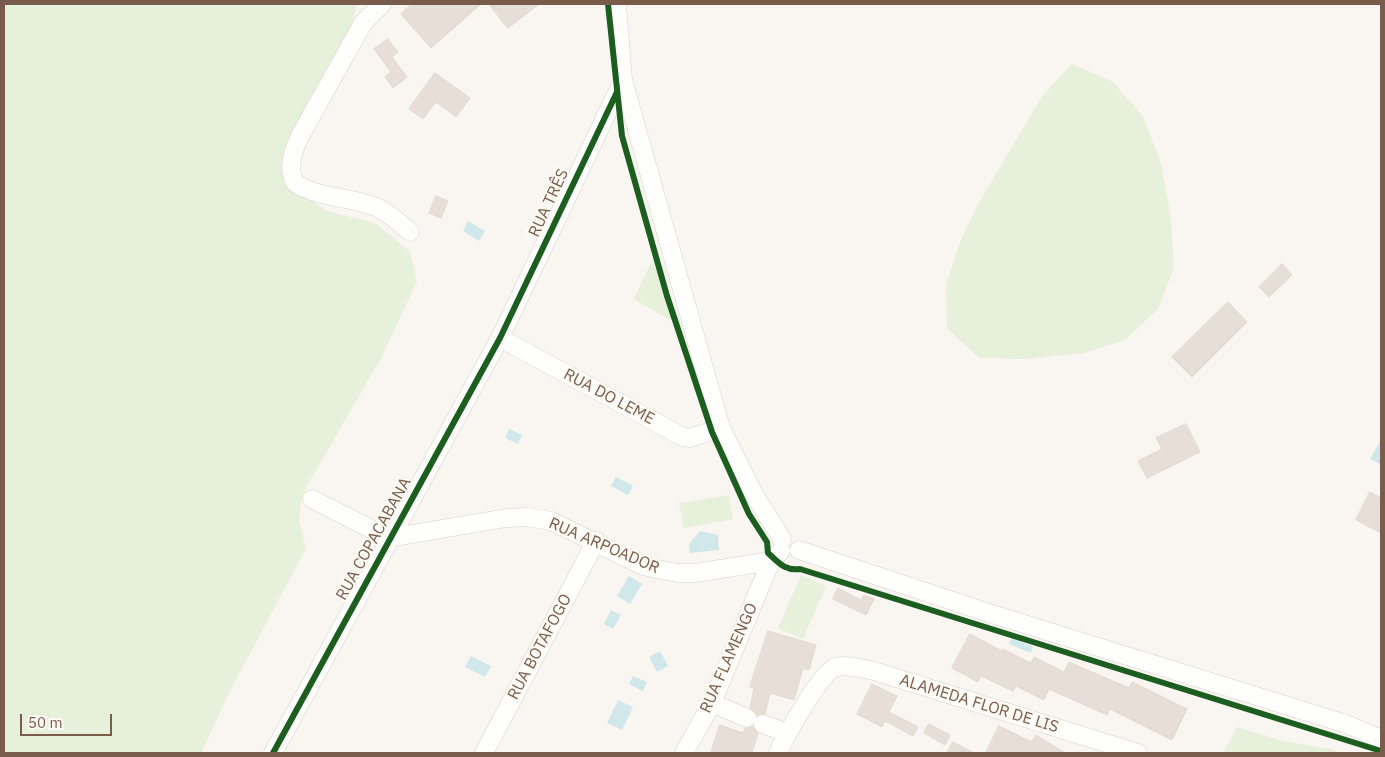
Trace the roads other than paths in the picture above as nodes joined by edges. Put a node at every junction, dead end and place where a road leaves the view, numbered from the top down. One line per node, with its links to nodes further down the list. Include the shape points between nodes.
1 (382, 4): 4 (street, via 363,24 300,136 291,169 295,183 305,189 377,208)
2 (618, 4): 3 (street)
3 (623, 80): 5 (street, RUA TRÊS); 6 (street)
4 (410, 232)
5 (500, 338): 6 (street, RUA DO LEME, via 683,437 690,438); 8 (street, RUA COPACABANA)
6 (721, 428): 10 (street)
7 (312, 499): 8 (street)
8 (389, 538): 9 (street, RUA ARPOADOR, via 528,517 552,521); 14 (street, RUA COPACABANA)
9 (596, 541): 10 (street, RUA ARPOADOR, via 643,566 677,573 695,573); 15 (street, RUA BOTAFOGO)
10 (778, 550): 11 (street, RUA FLAMENGO); 13 (street, RUA ARPOADOR, via 790,555 799,550 1346,724)
11 (712, 703): 12 (street); 16 (street, RUA FLAMENGO)
12 (788, 733): 17 (street); 18 (street, ALAMEDA FLOR DE LIS, via 823,678 833,668 846,666 874,671)
13 (1381, 739)
14 (273, 753)
15 (484, 753)
16 (684, 753)
17 (778, 753)
18 (1138, 753)

